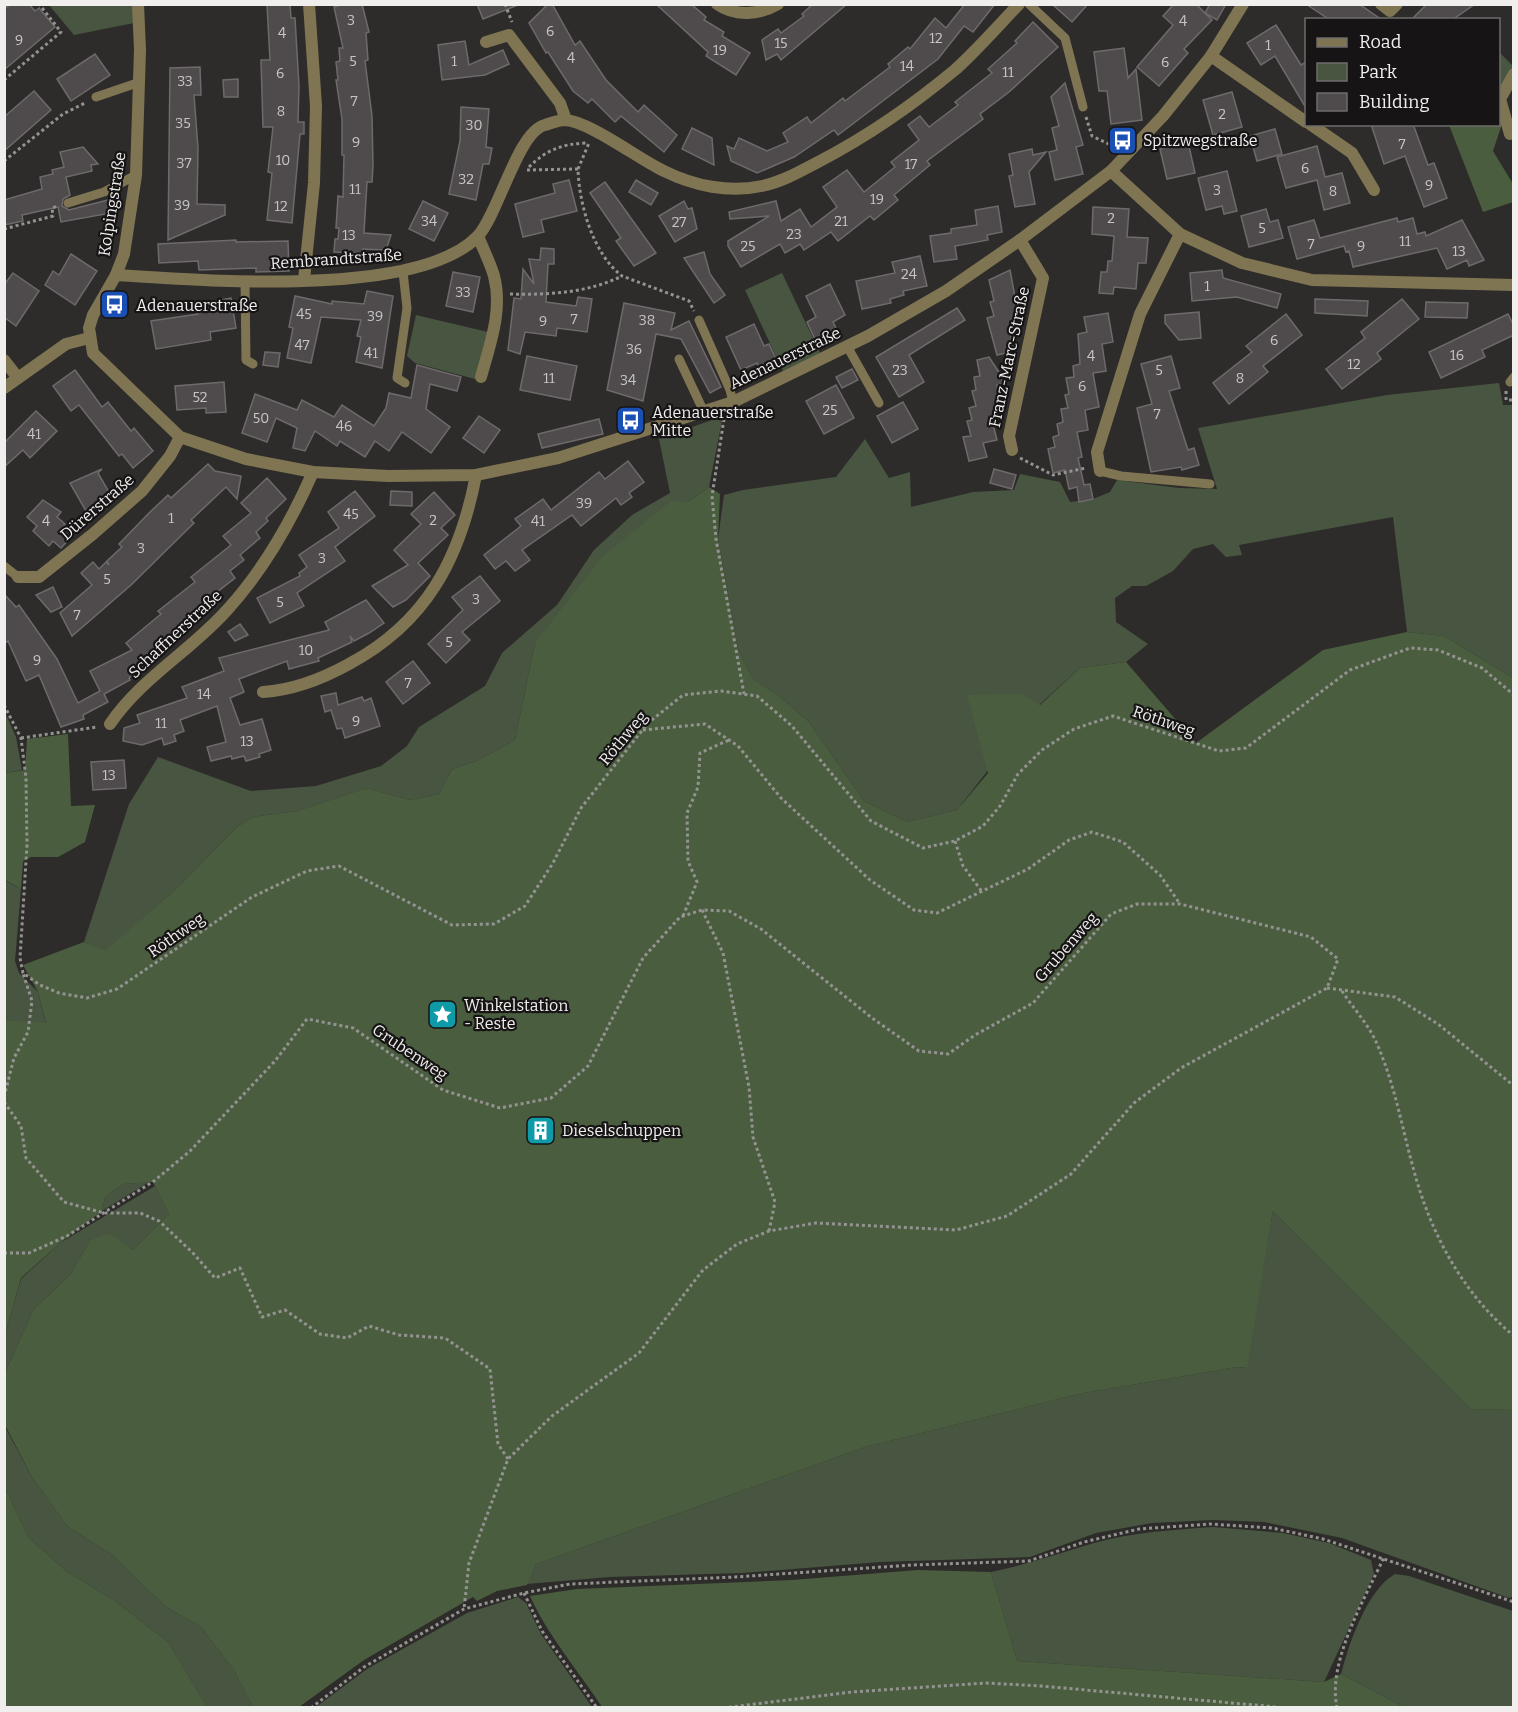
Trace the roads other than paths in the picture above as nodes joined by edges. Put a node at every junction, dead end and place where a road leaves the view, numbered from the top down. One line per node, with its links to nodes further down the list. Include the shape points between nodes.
1 (138, 4): 13 (street, Kolpingstraße)
2 (309, 4): 29 (street, via 316,106 314,183)
3 (717, 4): 4 (street, via 747,15)
4 (778, 4)
5 (1019, 4): 16 (street, via 957,68 897,115 792,176 761,186 724,189 685,180 592,137)
6 (1029, 4): 15 (lane, via 1065,38)
7 (1243, 4): 11 (street, Adenauerstraße)
8 (1381, 4): 9 (street, via 1390,11)
9 (1397, 4)
10 (486, 42): 16 (street, via 509,35 560,103)
11 (1211, 56): 17 (street); 20 (street, Adenauerstraße, via 1163,116)
12 (1514, 74): 19 (street, via 1500,99)
13 (140, 82): 14 (lane); 21 (street, Kolpingstraße)
14 (96, 97)
15 (1083, 107)
16 (566, 120): 25 (street, Rembrandtstraße, via 540,126 524,143)
17 (1305, 121)
18 (1313, 126): 22 (street, via 1352,153)
19 (1510, 134)
20 (1111, 171): 24 (street); 26 (street, Adenauerstraße)
21 (136, 175): 23 (lane, via 104,192); 28 (street, Kolpingstraße, via 124,254)
22 (1374, 190)
23 (68, 203)
24 (1180, 234): 31 (street, via 1242,263 1312,280); 47 (street, via 1140,314 1097,452)
25 (478, 236): 27 (street, Rembrandtstraße, via 445,259); 38 (street, via 494,275 496,293 494,330)
26 (1020, 240): 34 (street, Adenauerstraße, via 946,291); 46 (street, Franz-Marc-Straße, via 1043,278 1009,436)
27 (402, 272): 29 (street, Rembrandtstraße); 40 (lane, via 407,308 397,378)
28 (116, 275): 30 (street, Rembrandtstraße); 33 (street, Kolpingstraße, via 93,315)
29 (304, 280): 30 (street, Rembrandtstraße)
30 (245, 282): 37 (lane, via 246,360)
31 (1514, 285)
32 (699, 320): 43 (lane, via 730,390)
33 (89, 338): 39 (street, via 66,344); 45 (street, Adenauerstraße, via 93,353)
34 (847, 346): 42 (lane); 43 (street, Adenauerstraße)
35 (679, 359): 44 (lane)
36 (4, 360): 39 (street)
37 (253, 364)
38 (481, 377)
39 (18, 378): 41 (street)
40 (405, 383)
41 (4, 388)
42 (879, 403)
43 (728, 404): 44 (street, Adenauerstraße)
44 (704, 412): 49 (street, Adenauerstraße, via 558,458)
45 (180, 436): 48 (street, Adenauerstraße, via 246,459); 52 (street, Dürerstraße, via 171,456 142,491 93,534 39,577)
46 (1012, 450)
47 (1099, 469): 50 (lane, via 1121,476)
48 (313, 472): 49 (street, Adenauerstraße); 54 (street, Schaffnerstraße, via 272,551 228,609 125,702)
49 (477, 475): 53 (street, via 459,539 445,571 416,616 377,649 334,673 286,690)
50 (1210, 484)
51 (4, 566): 52 (lane)
52 (18, 577)
53 (263, 692)
54 (110, 724)

